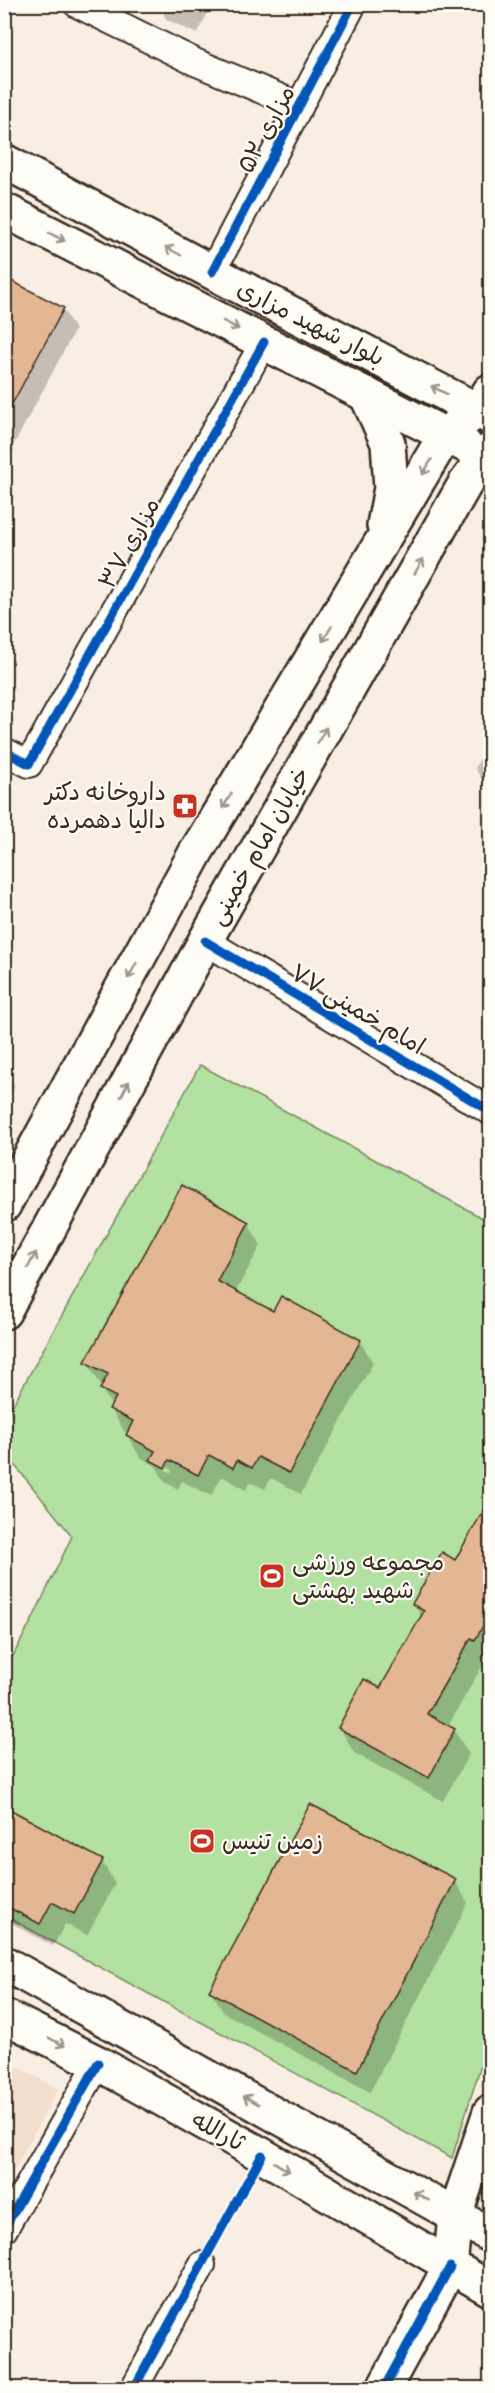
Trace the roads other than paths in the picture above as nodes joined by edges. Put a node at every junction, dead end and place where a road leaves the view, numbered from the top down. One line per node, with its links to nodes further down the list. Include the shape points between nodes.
1 (77, 4): 3 (street, via 195,62)
2 (353, 4): 3 (street, مزاری ۵۲)
3 (300, 106): 6 (street, مزاری ۵۲)
4 (4, 161): 6 (main road, بلوار شهید مزاری, one-way to 4)
5 (4, 210): 7 (main road, بلوار شهید مزاری, one-way to 7)
6 (212, 272): 9 (main road, بلوار شهید مزاری, one-way to 6)
7 (264, 342): 8 (main road, بلوار شهید مزاری); 13 (street, مزاری ۳۷, via 29,764)
8 (366, 394): 10 (main road, بلوار شهید مزاری); 12 (main road, via 388,443 391,488)
9 (486, 406): 10 (main road, خیابان امام خمینی)
10 (446, 434): 11 (main road, بلوار شهید مزاری); 12 (main road, خیابان امام خمینی, one-way to 12)
11 (489, 455): 14 (main road, خیابان امام خمینی, one-way to 11, via 465,484)
12 (379, 546): 16 (main road, خیابان امام خمینی, one-way to 16, via 196,852)
13 (4, 751)
14 (205, 941): 15 (street, امام خمینی ۷۷); 17 (main road, خیابان امام خمینی, one-way to 14)
15 (490, 1111)
16 (4, 1205)
17 (4, 1312)
18 (4, 1963): 22 (main road, ثارالله, one-way to 18)
19 (4, 2016): 20 (main road, ثارالله, one-way to 20)
20 (98, 2063): 23 (street); 26 (main road, ثارالله, one-way to 26)
21 (490, 2112): 22 (main road)
22 (455, 2216): 24 (main road, ثارالله); 26 (main road)
23 (4, 2229)
24 (490, 2235)
25 (202, 2265): 28 (street)
26 (450, 2267): 27 (main road, ثارالله); 29 (main road)
27 (490, 2289)
28 (134, 2388)
29 (384, 2388)

